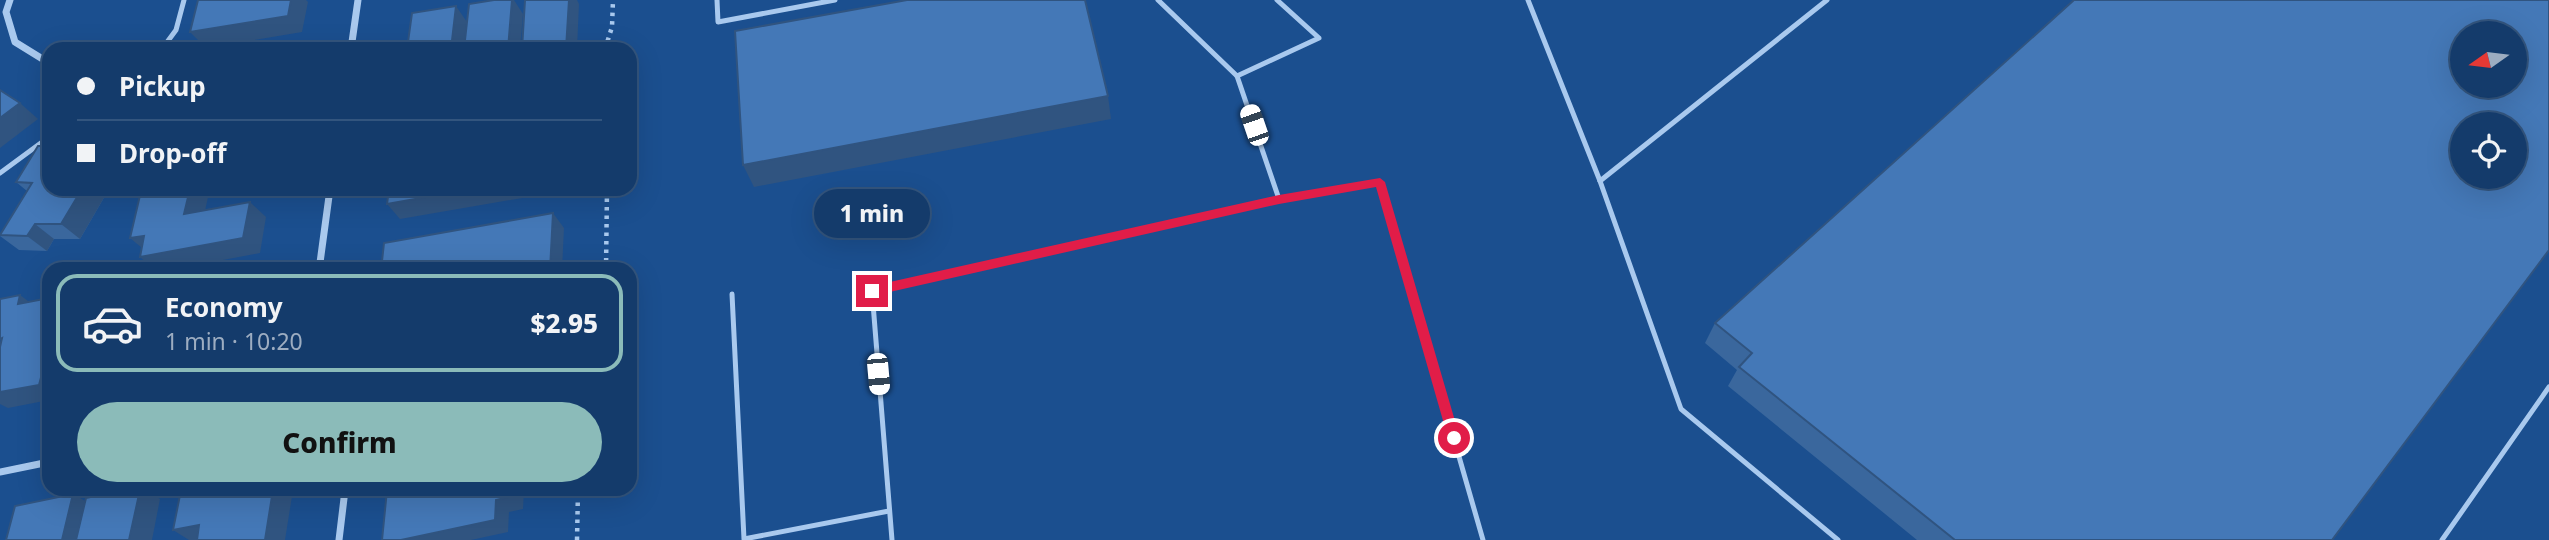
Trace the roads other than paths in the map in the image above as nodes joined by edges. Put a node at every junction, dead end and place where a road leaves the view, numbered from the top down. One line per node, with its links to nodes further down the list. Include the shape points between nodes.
1 (10, 0): 12 (street, via 6,12 15,42)
2 (184, 0): 10 (lane, via 176,30)
3 (358, 0): 11 (street)
4 (717, 0): 5 (lane, via 718,22)
5 (835, 0)
6 (1158, 0): 13 (lane)
7 (1277, 0): 13 (lane, via 1319,38)
8 (1528, 0): 16 (lane)
9 (1828, 0): 16 (lane)
10 (167, 42)
11 (352, 42)
12 (42, 59)
13 (1237, 76): 18 (lane)
14 (42, 142): 15 (lane)
15 (0, 173)
16 (1600, 181): 29 (lane, via 1681,409)
17 (329, 196): 19 (street)
18 (1279, 199): 25 (lane, via 872,291); 28 (lane, via 1380,182)
19 (320, 262)
20 (732, 295): 25 (lane, via 744,540)
21 (2549, 387): 30 (lane)
22 (42, 463): 23 (street)
23 (0, 472)
24 (344, 496): 26 (street)
25 (889, 511): 27 (lane)
26 (339, 540)
27 (892, 540)
28 (1483, 540)
29 (1838, 540)
30 (2442, 540)

